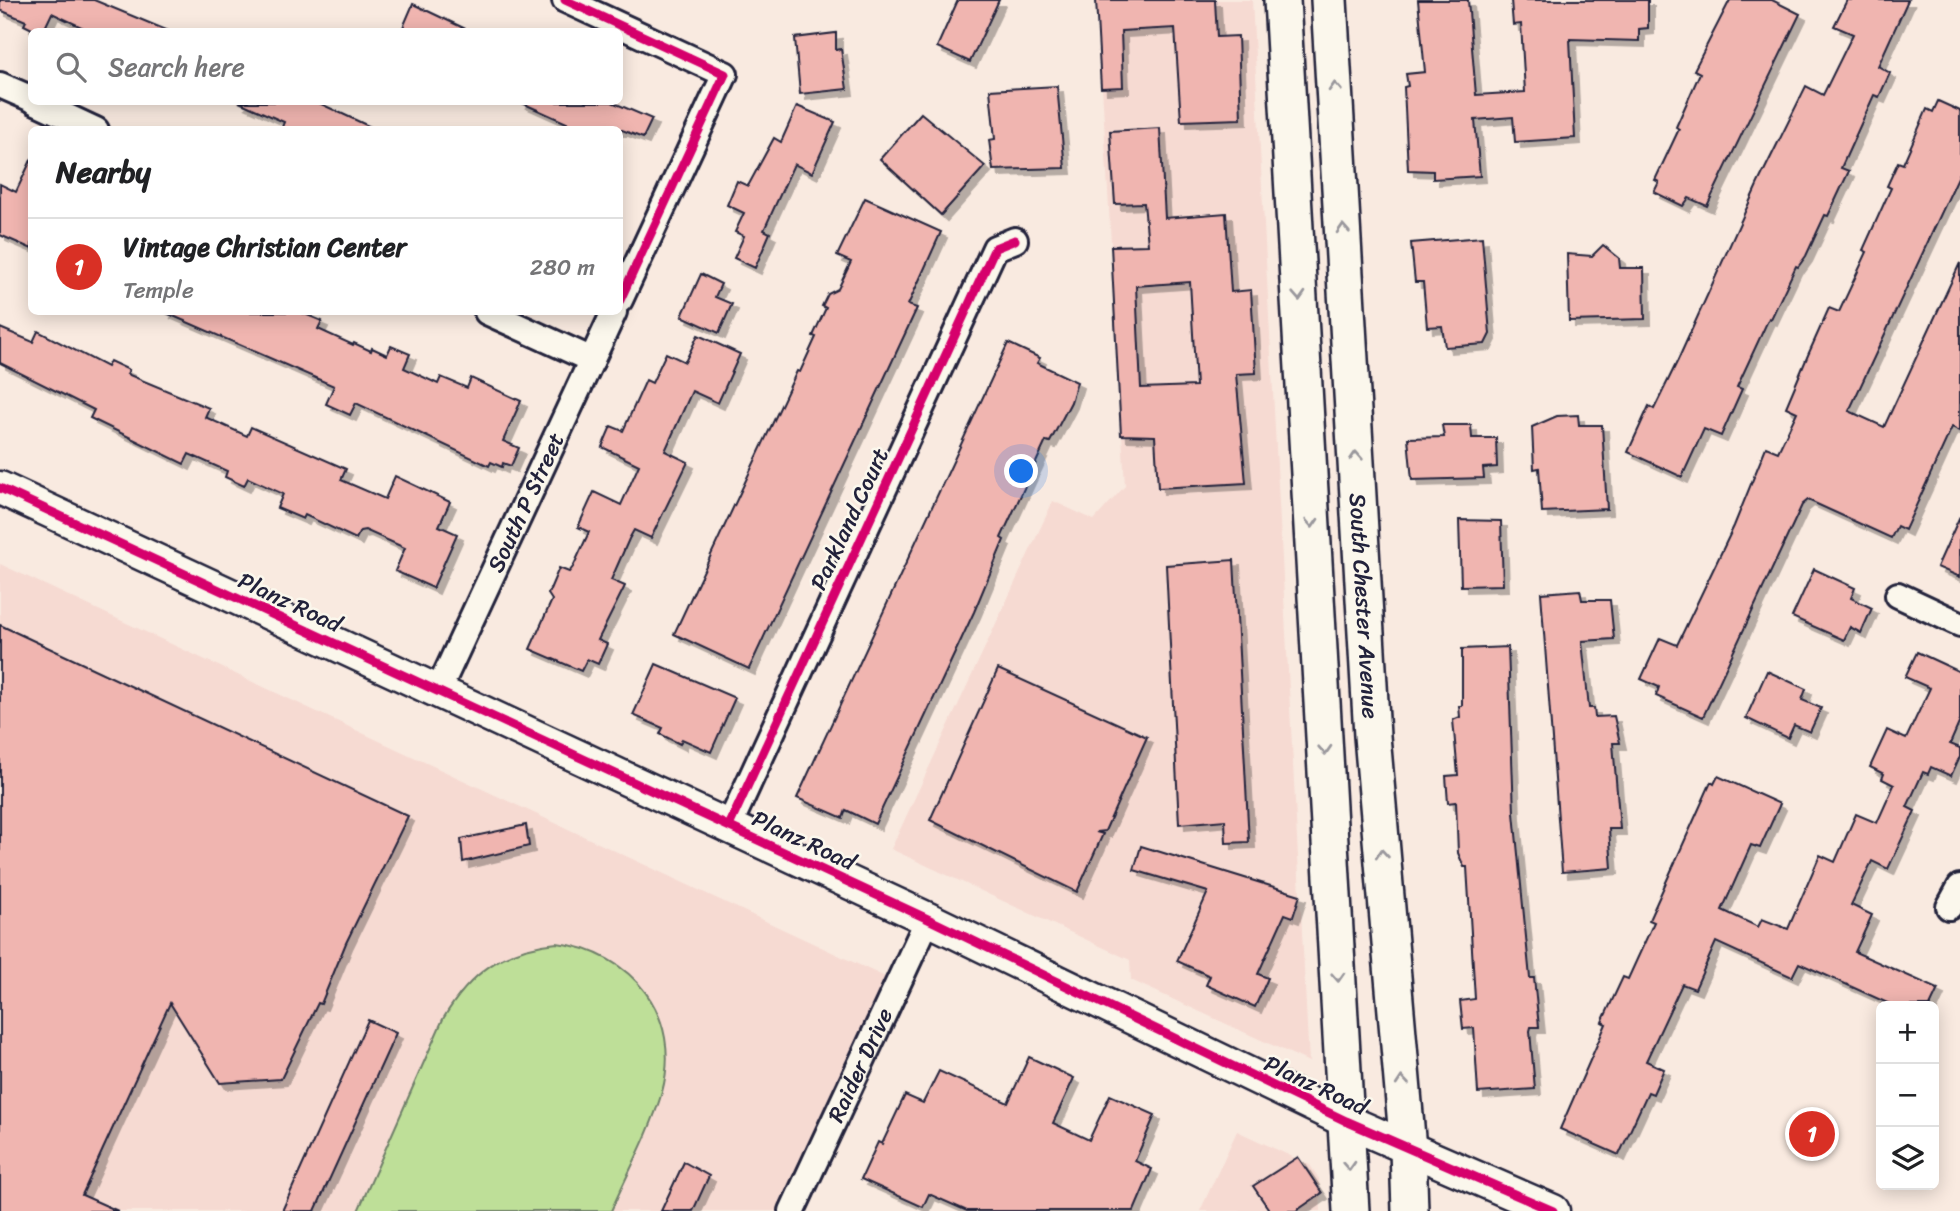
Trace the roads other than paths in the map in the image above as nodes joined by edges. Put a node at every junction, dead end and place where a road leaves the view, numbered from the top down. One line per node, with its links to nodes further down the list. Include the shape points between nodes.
1 (565, 0): 9 (street, via 724,74)
2 (1282, 0): 19 (main road, South Chester Avenue, one-way to 19)
3 (1329, 0): 20 (main road, South Chester Avenue, one-way to 3, via 1372,736)
4 (0, 85): 5 (street)
5 (28, 97)
6 (44, 105): 7 (street)
7 (88, 126)
8 (1015, 240): 17 (street, Parkland Court, via 995,248)
9 (623, 293)
10 (494, 315): 12 (street)
11 (613, 315): 12 (street, South P Street)
12 (592, 360): 16 (street, South P Street)
13 (0, 488): 16 (street, Planz Road)
14 (1898, 595): 15 (street)
15 (1960, 624)
16 (438, 691): 17 (street, Planz Road)
17 (729, 826): 18 (street, Planz Road)
18 (928, 919): 19 (street, Planz Road); 21 (street, Raider Drive)
19 (1346, 1121): 20 (street, Planz Road); 22 (main road, South Chester Avenue, one-way to 22)
20 (1408, 1149): 23 (main road, South Chester Avenue); 24 (street, Planz Road)
21 (792, 1211)
22 (1351, 1211)
23 (1410, 1211)
24 (1553, 1211)

